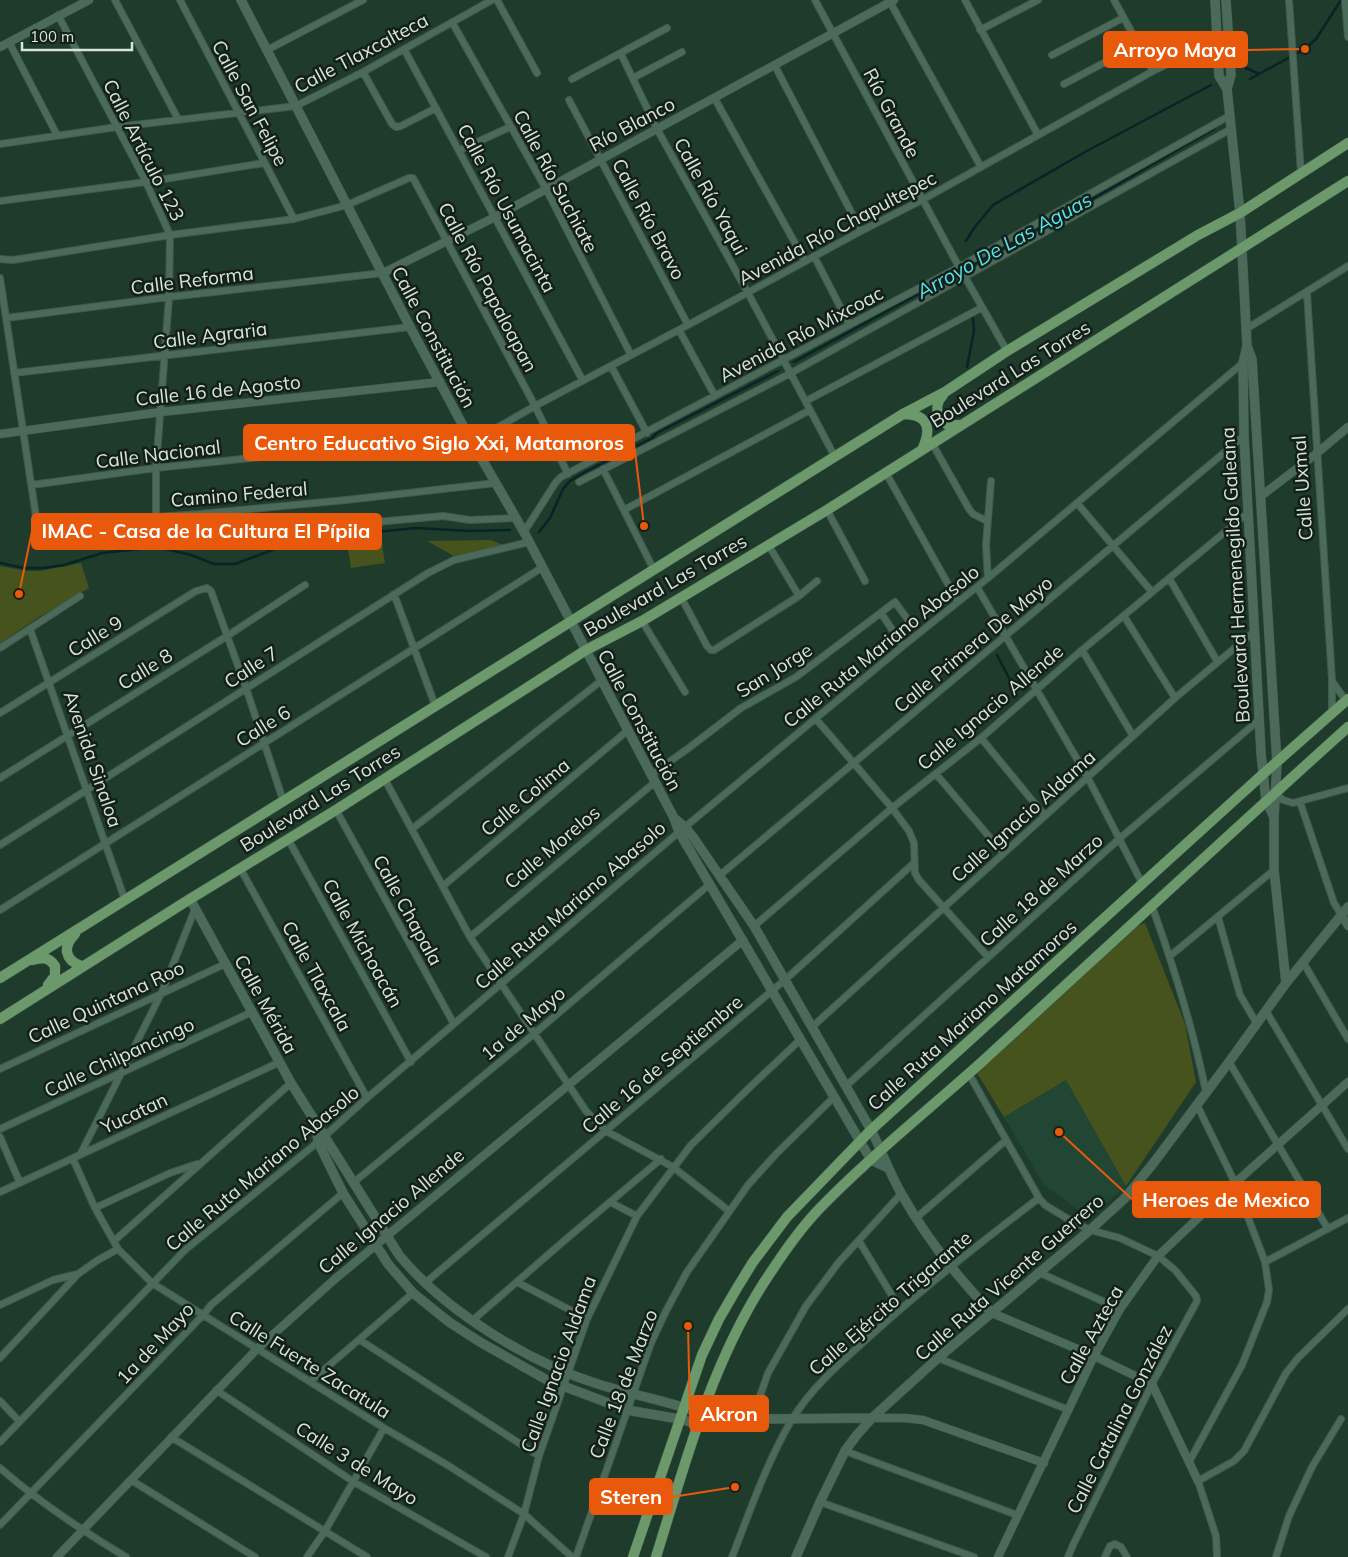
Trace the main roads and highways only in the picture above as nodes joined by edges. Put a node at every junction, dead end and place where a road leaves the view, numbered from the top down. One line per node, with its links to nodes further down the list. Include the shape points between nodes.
1 (241, 0): 14 (main road, Calle Constitución, via 410,327)
2 (1215, 0): 4 (main road, Boulevard Hermenegildo Galeana, via 1219,76)
3 (1226, 0): 4 (main road, Boulevard Hermenegildo Galeana, via 1231,75)
4 (1227, 89): 7 (main road, Boulevard Hermenegildo Galeana)
5 (1348, 143): 7 (main road, Boulevard Las Torres)
6 (1348, 181): 8 (main road, Boulevard Las Torres)
7 (1240, 212): 8 (main road, Boulevard Hermenegildo Galeana); 10 (main road, Boulevard Las Torres)
8 (1242, 249): 9 (main road, Boulevard Hermenegildo Galeana); 12 (main road, Boulevard Las Torres)
9 (1247, 361): 18 (main road, Boulevard Hermenegildo Galeana, via 1261,496); 19 (main road, Boulevard Hermenegildo Galeana, via 1244,436)
10 (945, 392): 11 (main road, Boulevard Las Torres); 12 (main road, via 936,406 939,418 948,425)
11 (903, 414): 13 (main road, via 917,416 925,422 928,434); 14 (main road, Boulevard Las Torres)
12 (962, 425): 13 (main road, Boulevard Las Torres)
13 (922, 450): 15 (main road, Boulevard Las Torres, via 769,546)
14 (572, 622): 15 (main road, Calle Constitución); 26 (main road, Boulevard Las Torres)
15 (586, 650): 23 (main road, Calle Constitución); 24 (main road, Boulevard Las Torres)
16 (1347, 700): 18 (main road, Calle Ruta Mariano Matamoros)
17 (1348, 727): 20 (main road)
18 (1277, 763): 19 (main road, Calle Ruta Mariano Matamoros); 20 (main road, Boulevard Hermenegildo Galeana)
19 (1262, 775): 21 (main road, Boulevard Hermenegildo Galeana); 33 (main road, Calle Ruta Mariano Matamoros)
20 (1275, 793): 21 (main road); 22 (main road, Boulevard Hermenegildo Galeana)
21 (1266, 801): 22 (main road, Boulevard Hermenegildo Galeana); 36 (main road)
22 (1274, 818): 30 (main road, Boulevard Hermenegildo Galeana, via 1274,870)
23 (682, 829): 33 (main road, Calle Constitución, via 720,875 754,926); 35 (main road, Calle Constitución, via 710,884)
24 (190, 899): 28 (main road, Boulevard Las Torres); 34 (main road, Calle Mérida, via 316,1124)
25 (1344, 911): 30 (main road, Calle Ruta Vicente Guerrero)
26 (82, 926): 27 (main road, Boulevard Las Torres); 28 (main road, via 67,949 70,960)
27 (26, 962): 29 (main road, Boulevard Las Torres); 31 (main road, via 45,958 55,966 55,976)
28 (81, 966): 31 (main road, Boulevard Las Torres)
29 (0, 978)
30 (1286, 983): 39 (main road, Calle Ruta Vicente Guerrero, via 1134,1188)
31 (42, 992): 32 (main road, Boulevard Las Torres)
32 (0, 1019)
33 (871, 1130): 35 (main road, Calle Ruta Mariano Matamoros); 36 (main road, Calle Constitución)
34 (321, 1139): 40 (main road, via 353,1182 399,1255 448,1303 510,1343 567,1373); 43 (main road, via 343,1193 388,1264 413,1293 449,1322 546,1380 627,1410)
35 (860, 1141): 37 (main road, Calle Constitución); 40 (main road, Calle Ruta Mariano Matamoros, via 787,1217 753,1262 719,1319)
36 (882, 1150): 37 (main road); 38 (main road, Calle Constitución)
37 (871, 1160): 38 (main road); 41 (main road, via 808,1222 763,1284 723,1359)
38 (888, 1168): 39 (main road, Calle Constitución, via 916,1218 971,1291)
39 (992, 1313): 42 (main road, Calle Ruta Vicente Guerrero)
40 (683, 1407): 41 (main road); 43 (main road, Calle Ruta Mariano Matamoros)
41 (702, 1413): 44 (main road); 45 (main road)
42 (872, 1418): 44 (main road); 48 (main road, Calle Ruta Vicente Guerrero, via 845,1451)
43 (679, 1419): 45 (main road); 46 (main road, Calle Ruta Mariano Matamoros)
44 (717, 1420): 45 (main road)
45 (698, 1424): 47 (main road)
46 (632, 1557)
47 (656, 1557)
48 (796, 1557)

